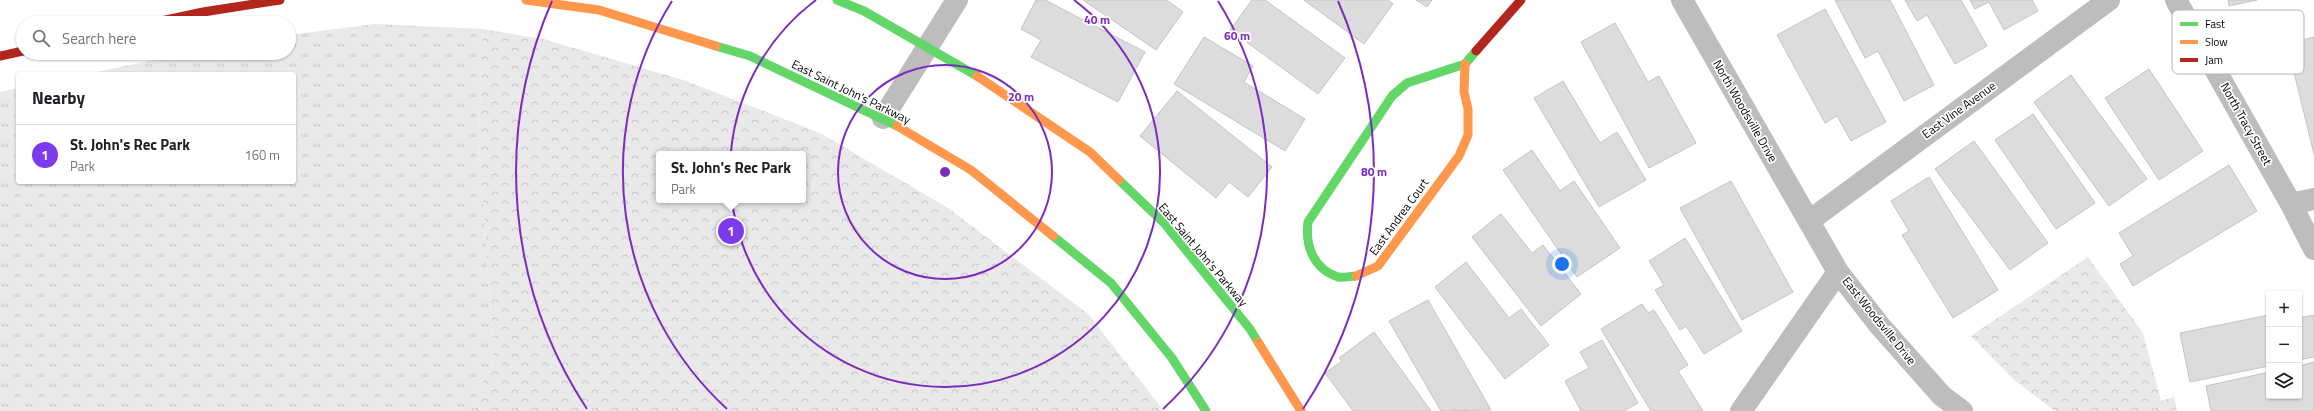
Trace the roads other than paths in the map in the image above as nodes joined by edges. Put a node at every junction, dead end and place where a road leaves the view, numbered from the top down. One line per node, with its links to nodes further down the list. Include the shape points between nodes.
1 (280, 0): 10 (main road)
2 (526, 0): 16 (main road, East Saint John's Parkway, via 599,10 750,56)
3 (837, 0): 11 (main road, East Saint John's Parkway, via 864,11)
4 (957, 0): 11 (street)
5 (1521, 0): 14 (main road, East Andrea Court)
6 (1682, 0): 19 (street, North Woodsville Drive)
7 (2109, 0): 19 (street, East Vine Avenue)
8 (2176, 0): 9 (street, North Tracy Street)
9 (2182, 10)
10 (184, 16)
11 (928, 48): 16 (street); 23 (main road, East Saint John's Parkway, via 992,85 1090,152 1164,223 1250,329)
12 (16, 53): 13 (main road)
13 (0, 56)
14 (1464, 64): 14 (main road, East Andrea Court, via 1407,83 1392,96 1308,222 1306,239 1316,263 1338,277 1359,276 1378,266 1459,156 1468,135)
15 (2218, 74): 18 (street, North Tracy Street)
16 (884, 118): 22 (main road, East Saint John's Parkway, via 971,170 1111,283 1172,358)
17 (2314, 199): 18 (street)
18 (2291, 204): 20 (street, North Tracy Street)
19 (1809, 221): 21 (street, East Woodsville Drive)
20 (2314, 249)
21 (1838, 272): 24 (street); 25 (street, East Woodsville Drive, via 1880,326 1942,396)
22 (1206, 411)
23 (1301, 411)
24 (1741, 411)
25 (1962, 411)

